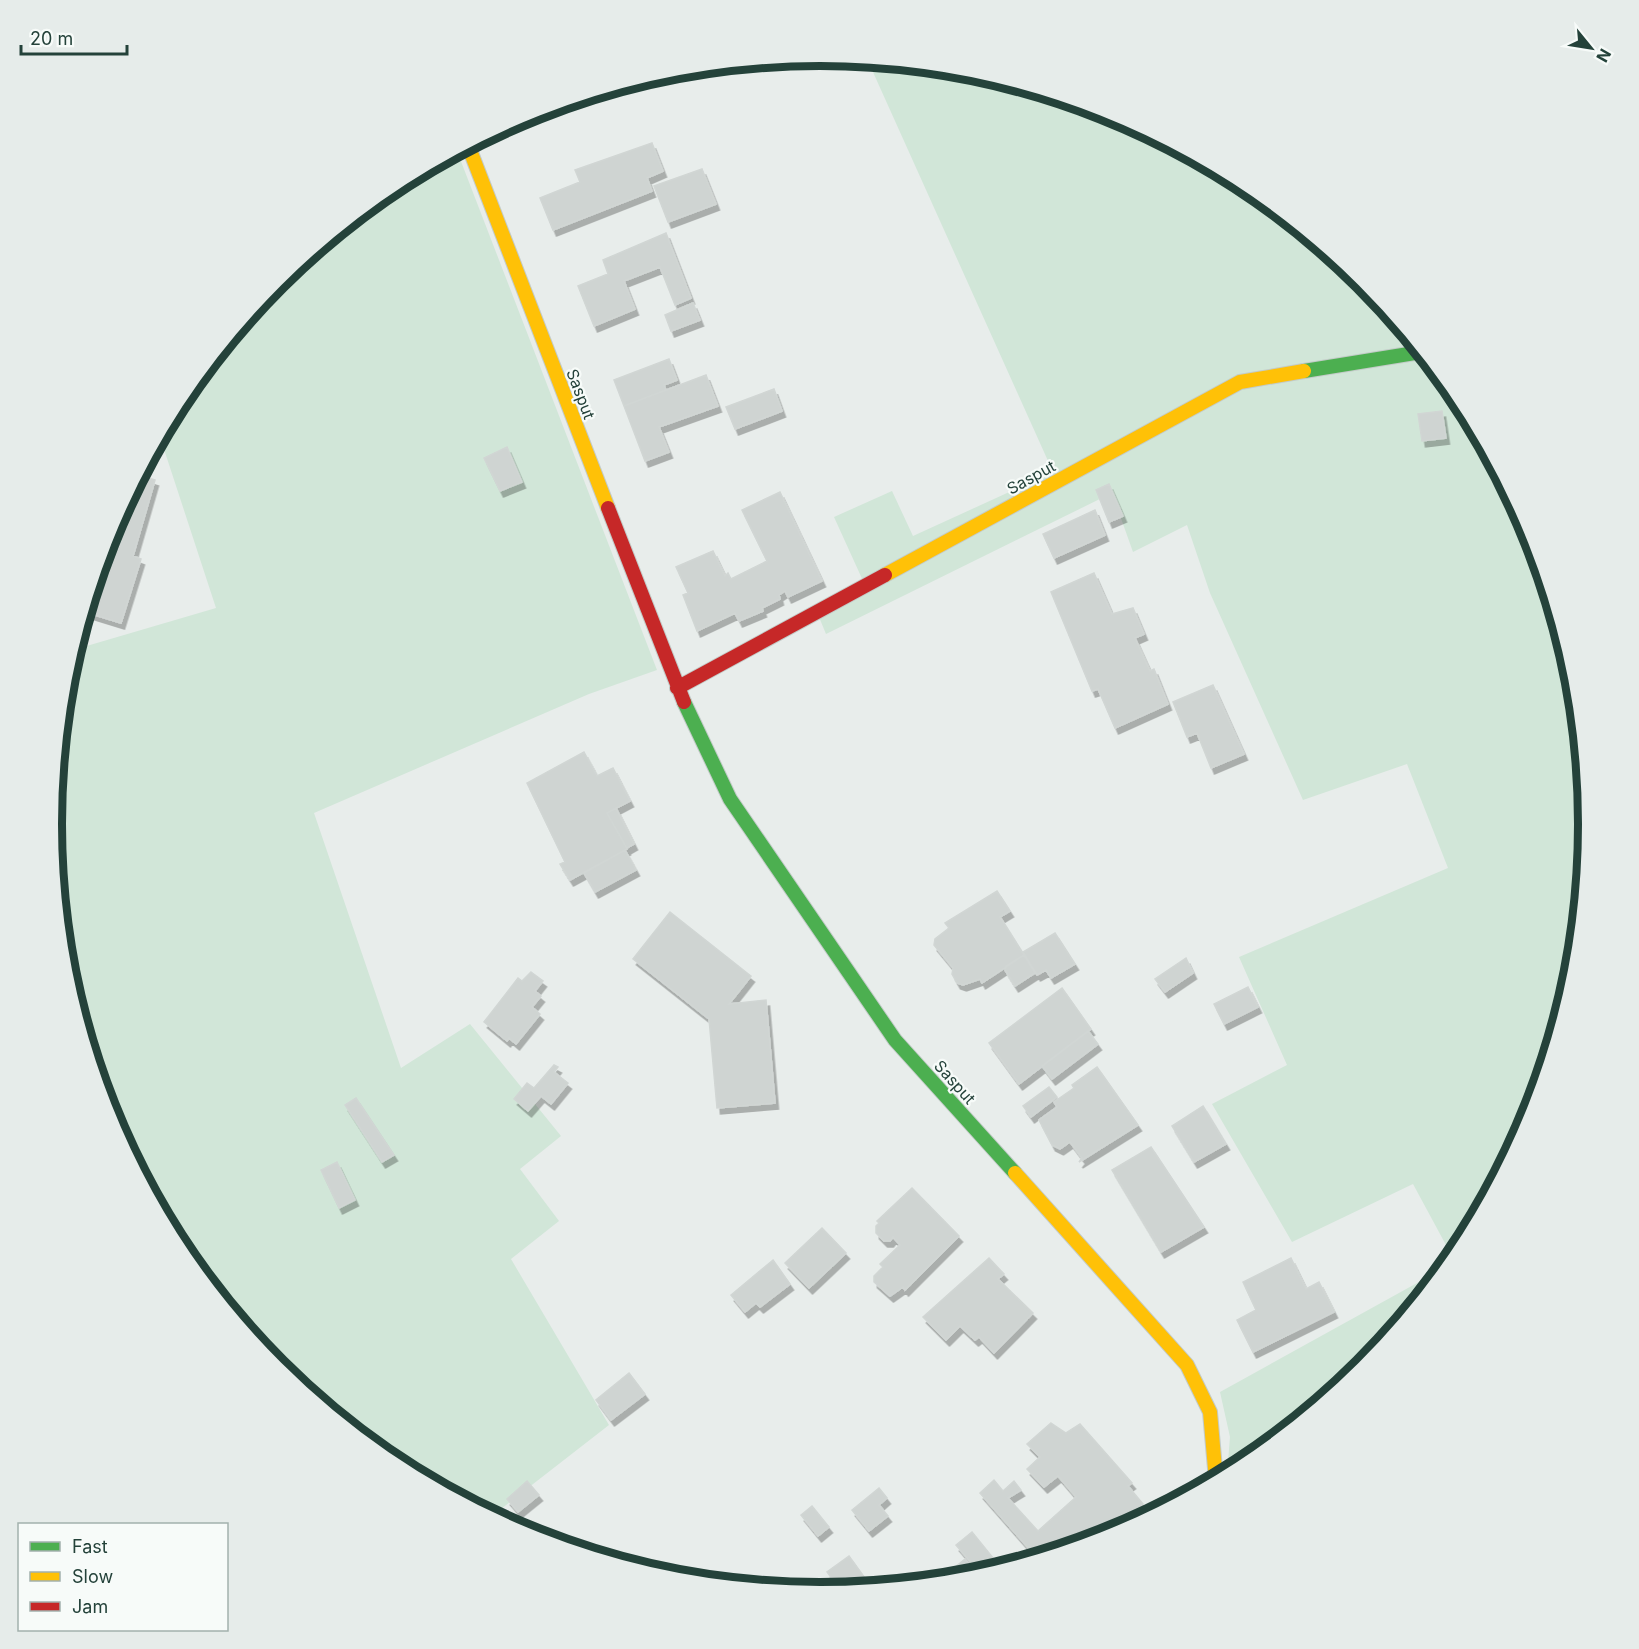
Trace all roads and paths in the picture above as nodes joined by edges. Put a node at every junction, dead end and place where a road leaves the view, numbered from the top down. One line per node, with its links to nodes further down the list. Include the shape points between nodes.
1 (470, 152): 3 (street, Sasput)
2 (1413, 353): 3 (street, Sasput, via 1240,382)
3 (677, 688): 4 (street, Sasput, via 730,799 895,1040 1187,1365 1210,1412)
4 (1215, 1471)

